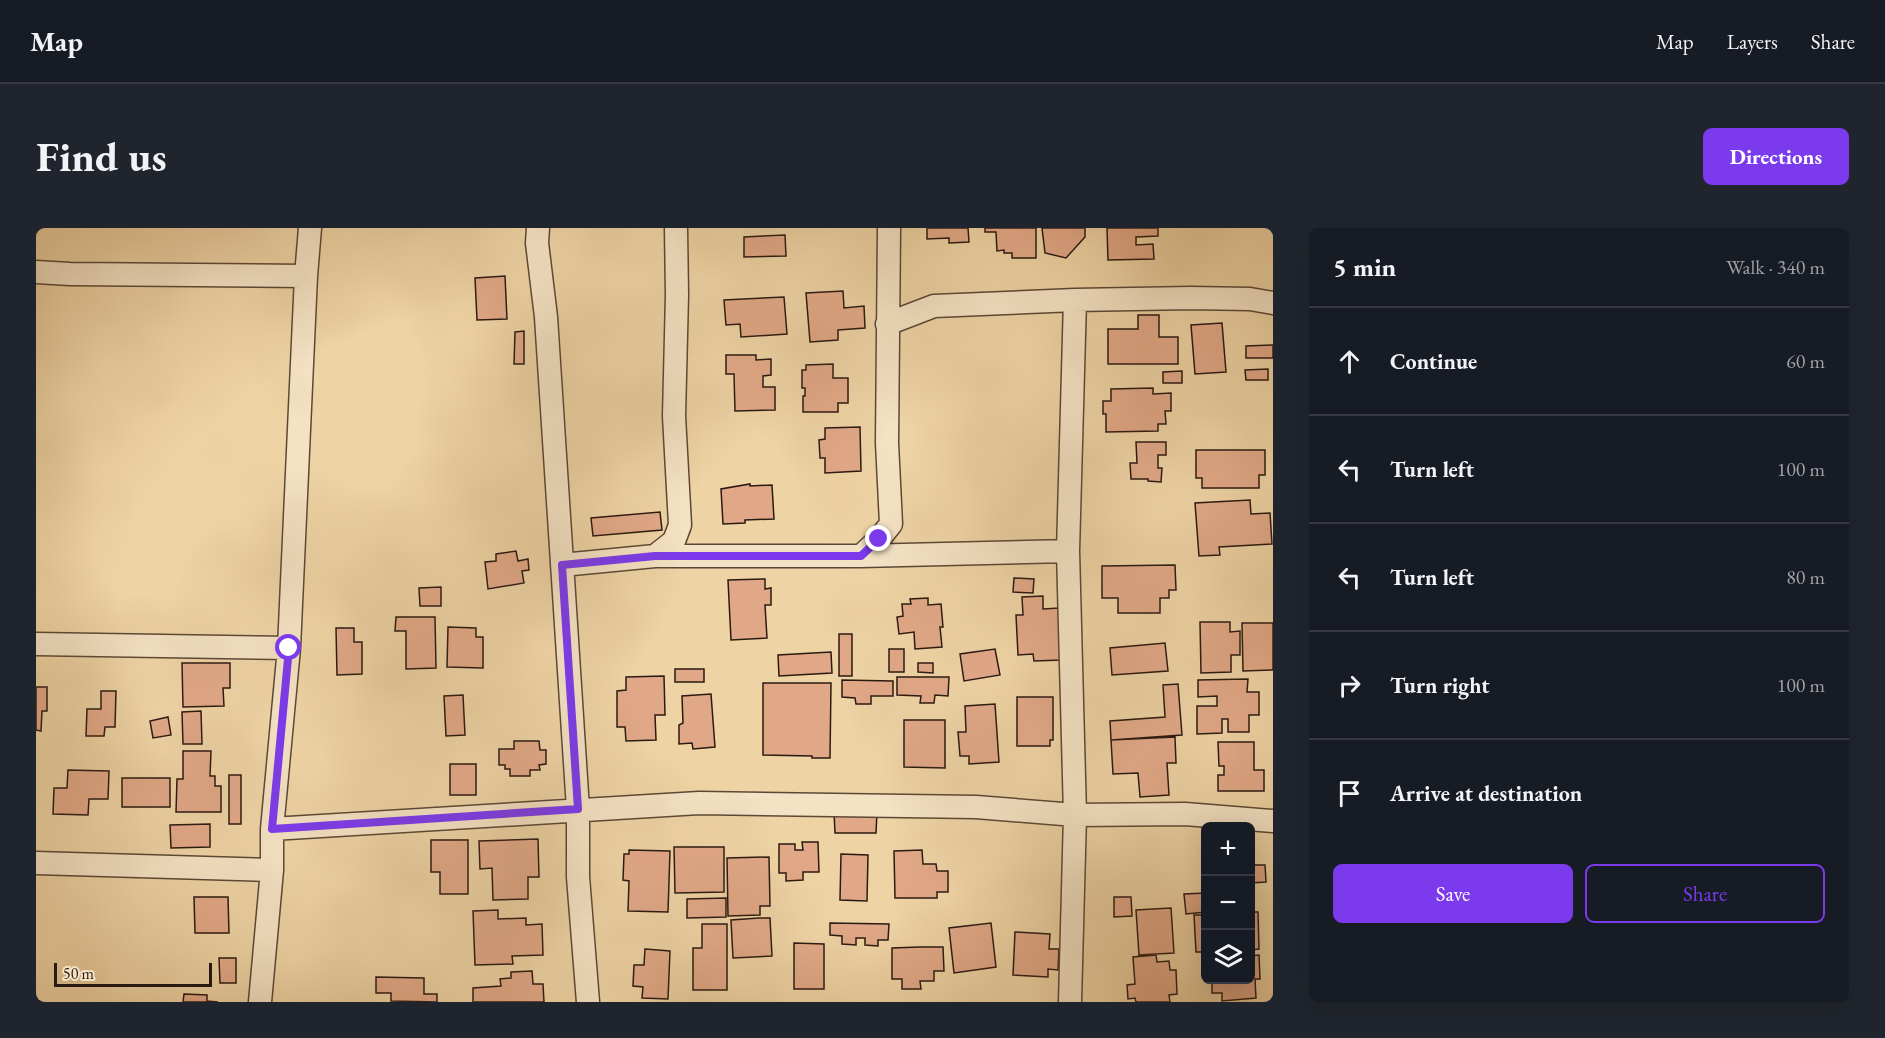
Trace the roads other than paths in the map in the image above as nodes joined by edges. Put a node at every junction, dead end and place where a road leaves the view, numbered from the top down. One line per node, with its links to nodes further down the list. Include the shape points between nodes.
1 (309, 228): 6 (street)
2 (538, 228): 13 (street)
3 (676, 228): 11 (street, via 674,416 680,525 674,541)
4 (889, 228): 9 (street)
5 (36, 272): 6 (street)
6 (306, 276): 15 (street)
7 (1075, 300): 8 (street, via 1191,298); 9 (street, via 934,306); 10 (street)
8 (1273, 303)
9 (887, 324): 12 (street, via 891,524)
10 (1068, 551): 12 (street); 17 (street)
11 (655, 556): 12 (street); 13 (street)
12 (861, 556)
13 (562, 565): 16 (street)
14 (36, 644): 15 (street)
15 (289, 648): 19 (street)
16 (578, 809): 17 (street, via 699,803 976,807); 19 (street); 23 (street, via 578,877)
17 (1075, 815): 18 (street, via 1185,814); 24 (street)
18 (1273, 821)
19 (272, 829): 21 (street)
20 (36, 863): 21 (street)
21 (272, 870): 22 (street)
22 (260, 1002)
23 (588, 1002)
24 (1070, 1002)

